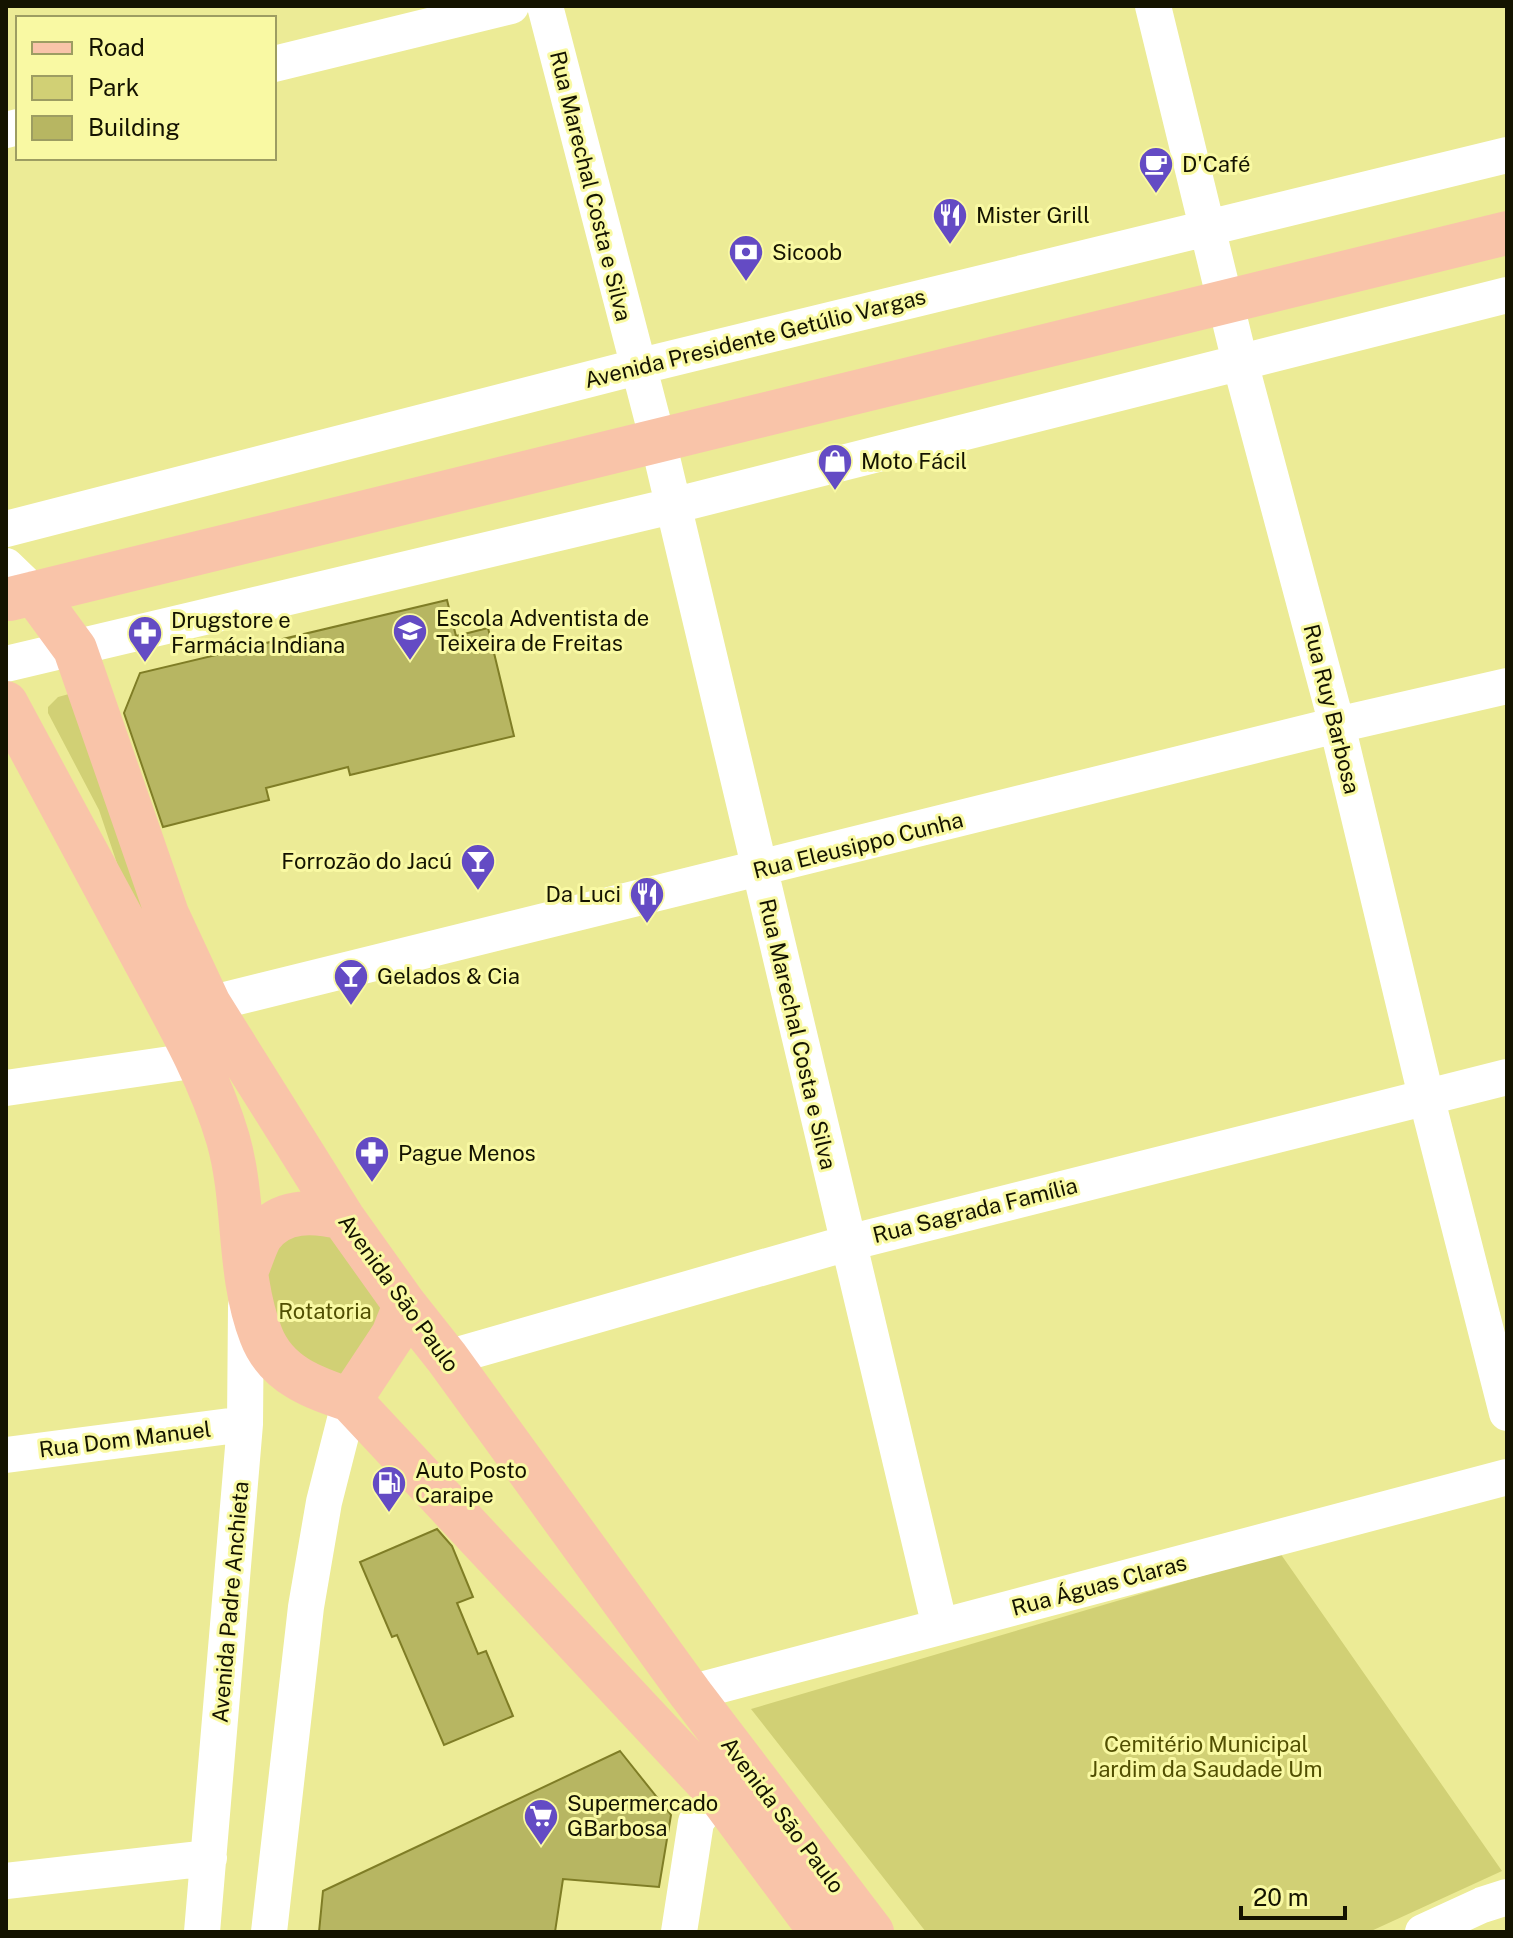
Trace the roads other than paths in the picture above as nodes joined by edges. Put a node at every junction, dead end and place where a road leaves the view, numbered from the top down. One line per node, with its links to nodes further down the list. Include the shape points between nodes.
1 (511, 6): 4 (street)
2 (545, 6): 11 (street, Rua Marechal Costa e Silva)
3 (1153, 6): 6 (street, Rua Ruy Barbosa)
4 (276, 64)
5 (1507, 155): 6 (street, Avenida Presidente Getúlio Vargas)
6 (1208, 226): 9 (street, Rua Ruy Barbosa); 11 (street, Avenida Presidente Getúlio Vargas)
7 (1507, 233): 9 (main road)
8 (1507, 295): 10 (street)
9 (1225, 300): 10 (street, Rua Ruy Barbosa); 12 (main road)
10 (1240, 362): 13 (street); 20 (street, Rua Ruy Barbosa)
11 (637, 367): 12 (street, Rua Marechal Costa e Silva); 14 (street, Avenida Presidente Getúlio Vargas)
12 (658, 441): 13 (street, Rua Marechal Costa e Silva); 15 (main road)
13 (672, 506): 16 (street); 21 (street, Rua Marechal Costa e Silva)
14 (6, 529)
15 (15, 586): 16 (main road, Avenida São Paulo)
16 (75, 649): 17 (street); 22 (main road, Avenida São Paulo, via 167,914)
17 (6, 664)
18 (1507, 686): 20 (street, Rua Eleusippo Cunha)
19 (6, 703): 23 (main road, Avenida São Paulo)
20 (1337, 725): 21 (street, Rua Eleusippo Cunha); 26 (street, Rua Ruy Barbosa)
21 (759, 870): 22 (street, Rua Eleusippo Cunha); 28 (street, Rua Marechal Costa e Silva)
22 (209, 1004): 27 (main road, Avenida São Paulo)
23 (198, 1060): 25 (street); 29 (main road, Avenida São Paulo, via 228,1140)
24 (1507, 1077): 26 (street, Rua Sagrada Família)
25 (6, 1088)
26 (1426, 1096): 28 (street, Rua Sagrada Família); 33 (street, Rua Ruy Barbosa)
27 (343, 1218): 29 (main road, via 315,1211 277,1223 262,1236); 30 (main road, Avenida São Paulo)
28 (848, 1243): 31 (street, Rua Sagrada Família); 37 (street, Rua Marechal Costa e Silva)
29 (246, 1272): 32 (main road, Avenida São Paulo, via 261,1337 279,1364 320,1391); 34 (street, Avenida Padre Anchieta)
30 (405, 1305): 31 (main road, Avenida São Paulo); 32 (main road, via 393,1335)
31 (447, 1358): 38 (main road, Avenida São Paulo)
32 (350, 1400): 39 (main road, Avenida São Paulo); 44 (street, via 324,1502 306,1607)
33 (1507, 1413)
34 (245, 1424): 35 (street, Rua Dom Manuel); 40 (street, Avenida Padre Anchieta)
35 (6, 1455)
36 (1507, 1477): 37 (street, Rua Águas Claras)
37 (940, 1627): 38 (street, Rua Águas Claras)
38 (690, 1693): 47 (main road, Avenida São Paulo)
39 (720, 1796): 45 (street, via 696,1822); 46 (main road, Avenida São Paulo)
40 (209, 1858): 41 (street); 43 (street, Avenida Padre Anchieta)
41 (6, 1881)
42 (1507, 1897): 48 (street)
43 (202, 1932)
44 (269, 1932)
45 (679, 1932)
46 (821, 1932)
47 (872, 1932)
48 (1423, 1932)

